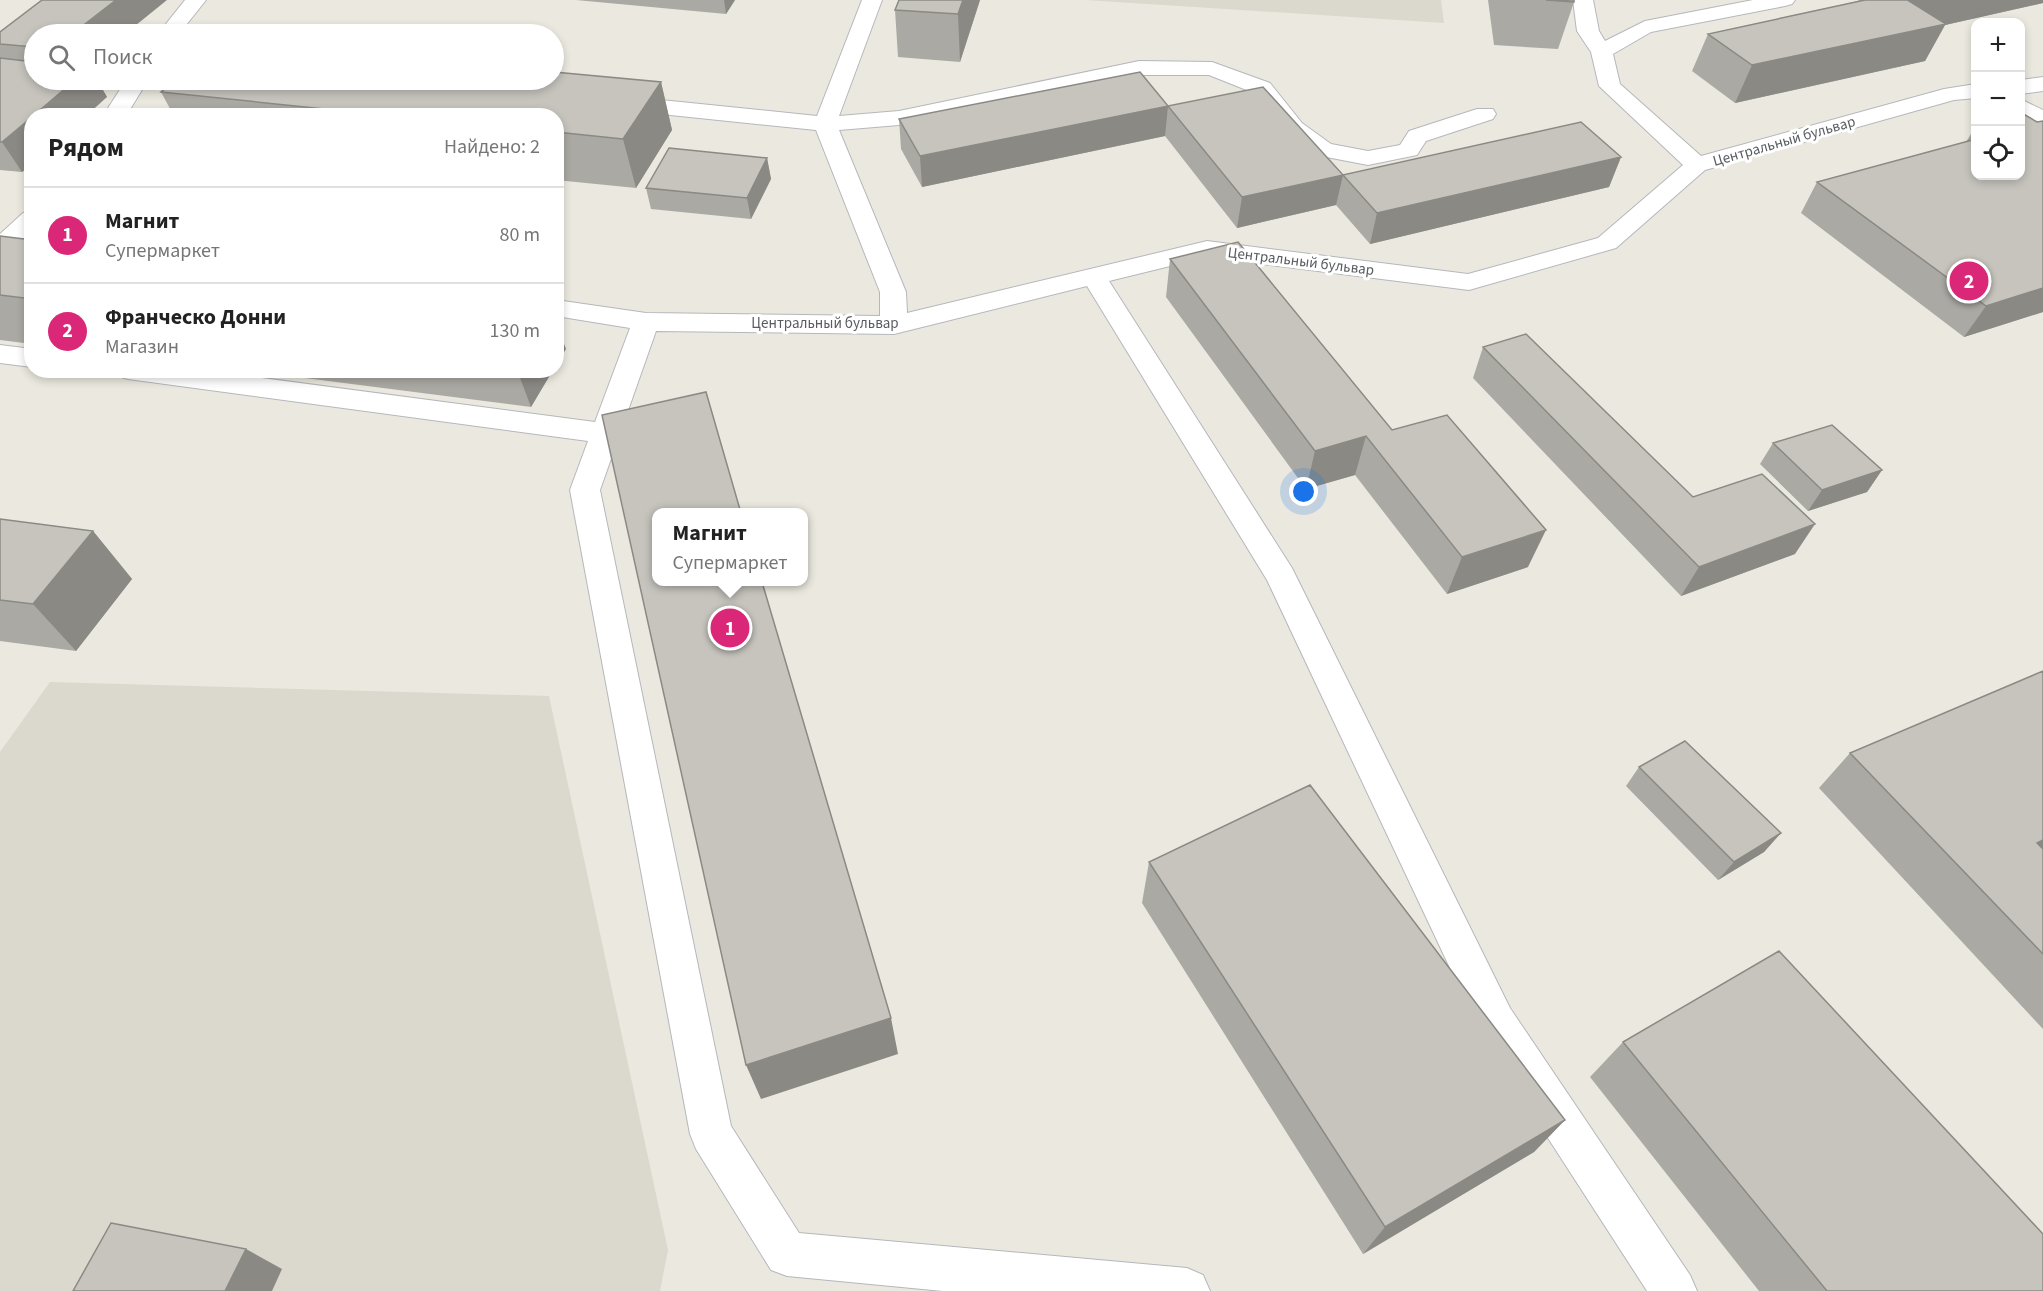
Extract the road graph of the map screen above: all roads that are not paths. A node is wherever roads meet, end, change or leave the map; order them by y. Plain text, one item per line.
1 (196, 0) edge
2 (872, 0) edge
3 (1583, 0) edge
4 (1785, 0) edge
5 (176, 24) edge
6 (1602, 52) junction
7 (2043, 84) edge
8 (2025, 86) edge
9 (131, 90) edge
10 (1971, 92) edge
11 (597, 100) edge
12 (119, 108) edge
13 (2025, 109) edge
14 (1485, 114) dead end
15 (2043, 119) edge
16 (825, 124) junction
17 (1697, 165) junction
18 (0, 219) edge
19 (24, 221) edge
20 (24, 227) edge
21 (0, 247) edge
22 (1094, 277) junction
23 (564, 309) edge
24 (646, 322) junction
25 (894, 325) junction
26 (0, 354) edge
27 (24, 357) edge
28 (189, 378) edge
29 (606, 433) junction
30 (1187, 1291) edge
31 (1674, 1291) edge

1 - 5 lane
2 - 16 lane
3 - 6 lane
4 - 6 lane
6 - 17 lane
7 - 8 lane
9 - 12 lane
10 - 17 lane, Центральный бульвар
11 - 16 lane
13 - 15 lane
14 - 16 lane
16 - 25 lane
17 - 22 lane, Центральный бульвар
18 - 19 lane
20 - 21 lane
22 - 25 lane, Центральный бульвар
22 - 31 lane
23 - 24 lane, Центральный бульвар
24 - 25 lane, Центральный бульвар
24 - 29 lane
26 - 27 lane
28 - 29 lane
29 - 30 lane

